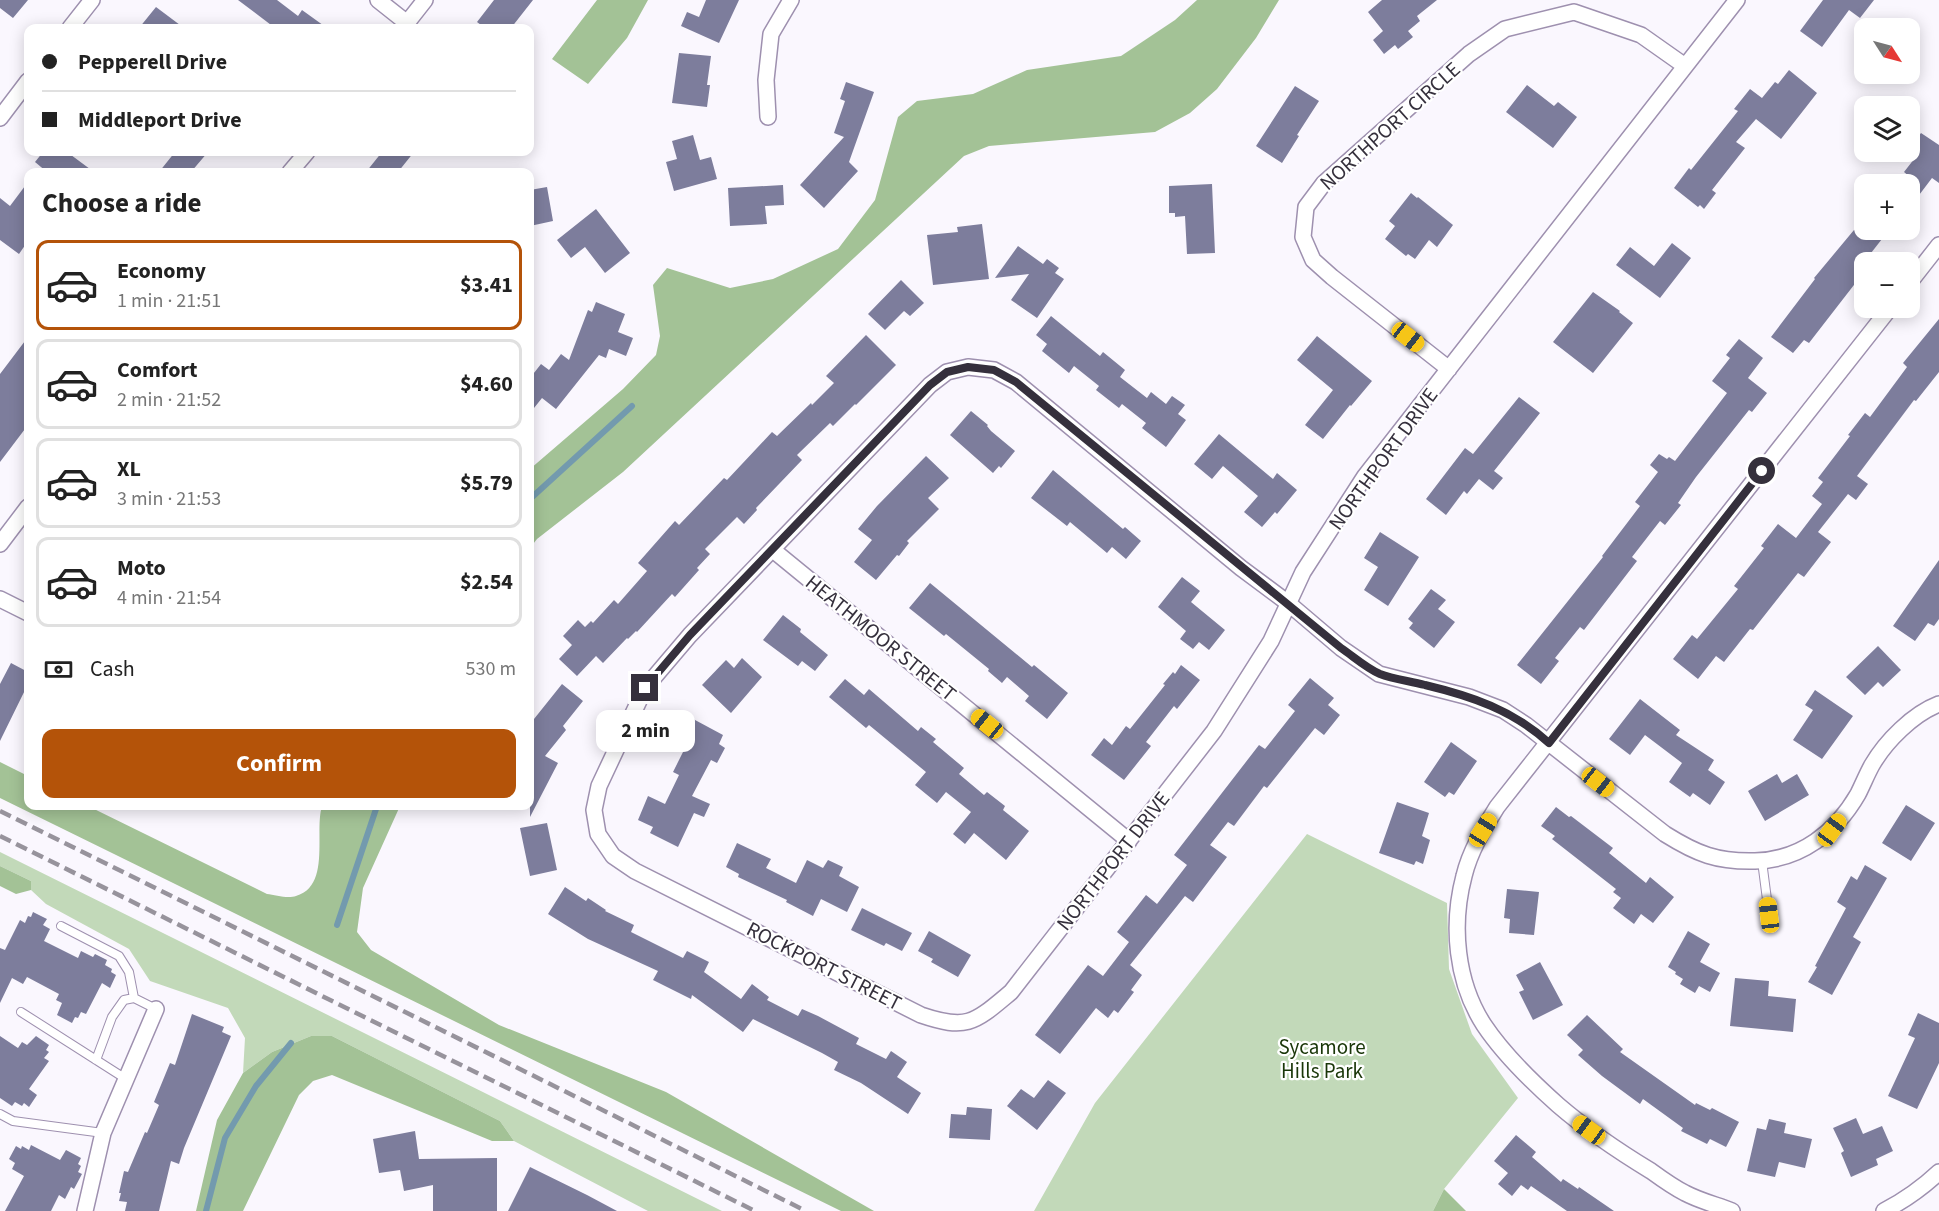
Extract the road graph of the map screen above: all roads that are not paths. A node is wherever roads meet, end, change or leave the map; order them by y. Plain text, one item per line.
1 (92, 0) edge
2 (378, 0) edge
3 (425, 0) edge
4 (791, 0) edge
5 (1737, 0) edge
6 (73, 24) edge
7 (403, 24) edge
8 (407, 24) edge
9 (1685, 66) junction
10 (24, 86) edge
11 (768, 117) dead end
12 (0, 118) edge
13 (304, 156) edge
14 (294, 168) edge
15 (1939, 244) edge
16 (1920, 269) edge
17 (1882, 318) edge
18 (1449, 369) junction
19 (24, 512) edge
20 (0, 544) edge
21 (773, 550) junction
22 (0, 599) edge
23 (1288, 603) junction
24 (24, 612) edge
25 (1939, 704) edge
26 (1549, 743) junction
27 (1129, 841) junction
28 (1762, 861) junction
29 (1769, 915) dead end
30 (61, 927) dead end
31 (1011, 992) joint
32 (134, 998) junction
33 (156, 1009) joint
34 (21, 1012) dead end
35 (96, 1060) junction
36 (126, 1079) junction
37 (0, 1114) edge
38 (103, 1133) junction
39 (1939, 1172) edge
40 (86, 1211) edge
41 (1732, 1211) edge
42 (1884, 1211) edge

1 - 6 street
2 - 7 street
3 - 8 street
4 - 11 street
5 - 9 street, NORTHPORT DRIVE
9 - 18 street, NORTHPORT DRIVE
9 - 18 street, NORTHPORT CIRCLE
10 - 12 street
13 - 14 street
15 - 16 street
17 - 26 street
18 - 23 street, NORTHPORT DRIVE
19 - 20 street
21 - 23 street, ROCKPORT STREET
21 - 27 street, HEATHMOOR STREET
21 - 31 street, ROCKPORT STREET
22 - 24 street
23 - 26 street
23 - 27 street, NORTHPORT DRIVE
25 - 28 street
26 - 28 street
26 - 41 street
27 - 31 street, NORTHPORT DRIVE
28 - 29 lane
30 - 32 lane
32 - 33 lane
32 - 35 lane
33 - 36 street
34 - 35 lane
35 - 36 lane
36 - 38 street
37 - 38 lane
38 - 40 street
39 - 42 street

